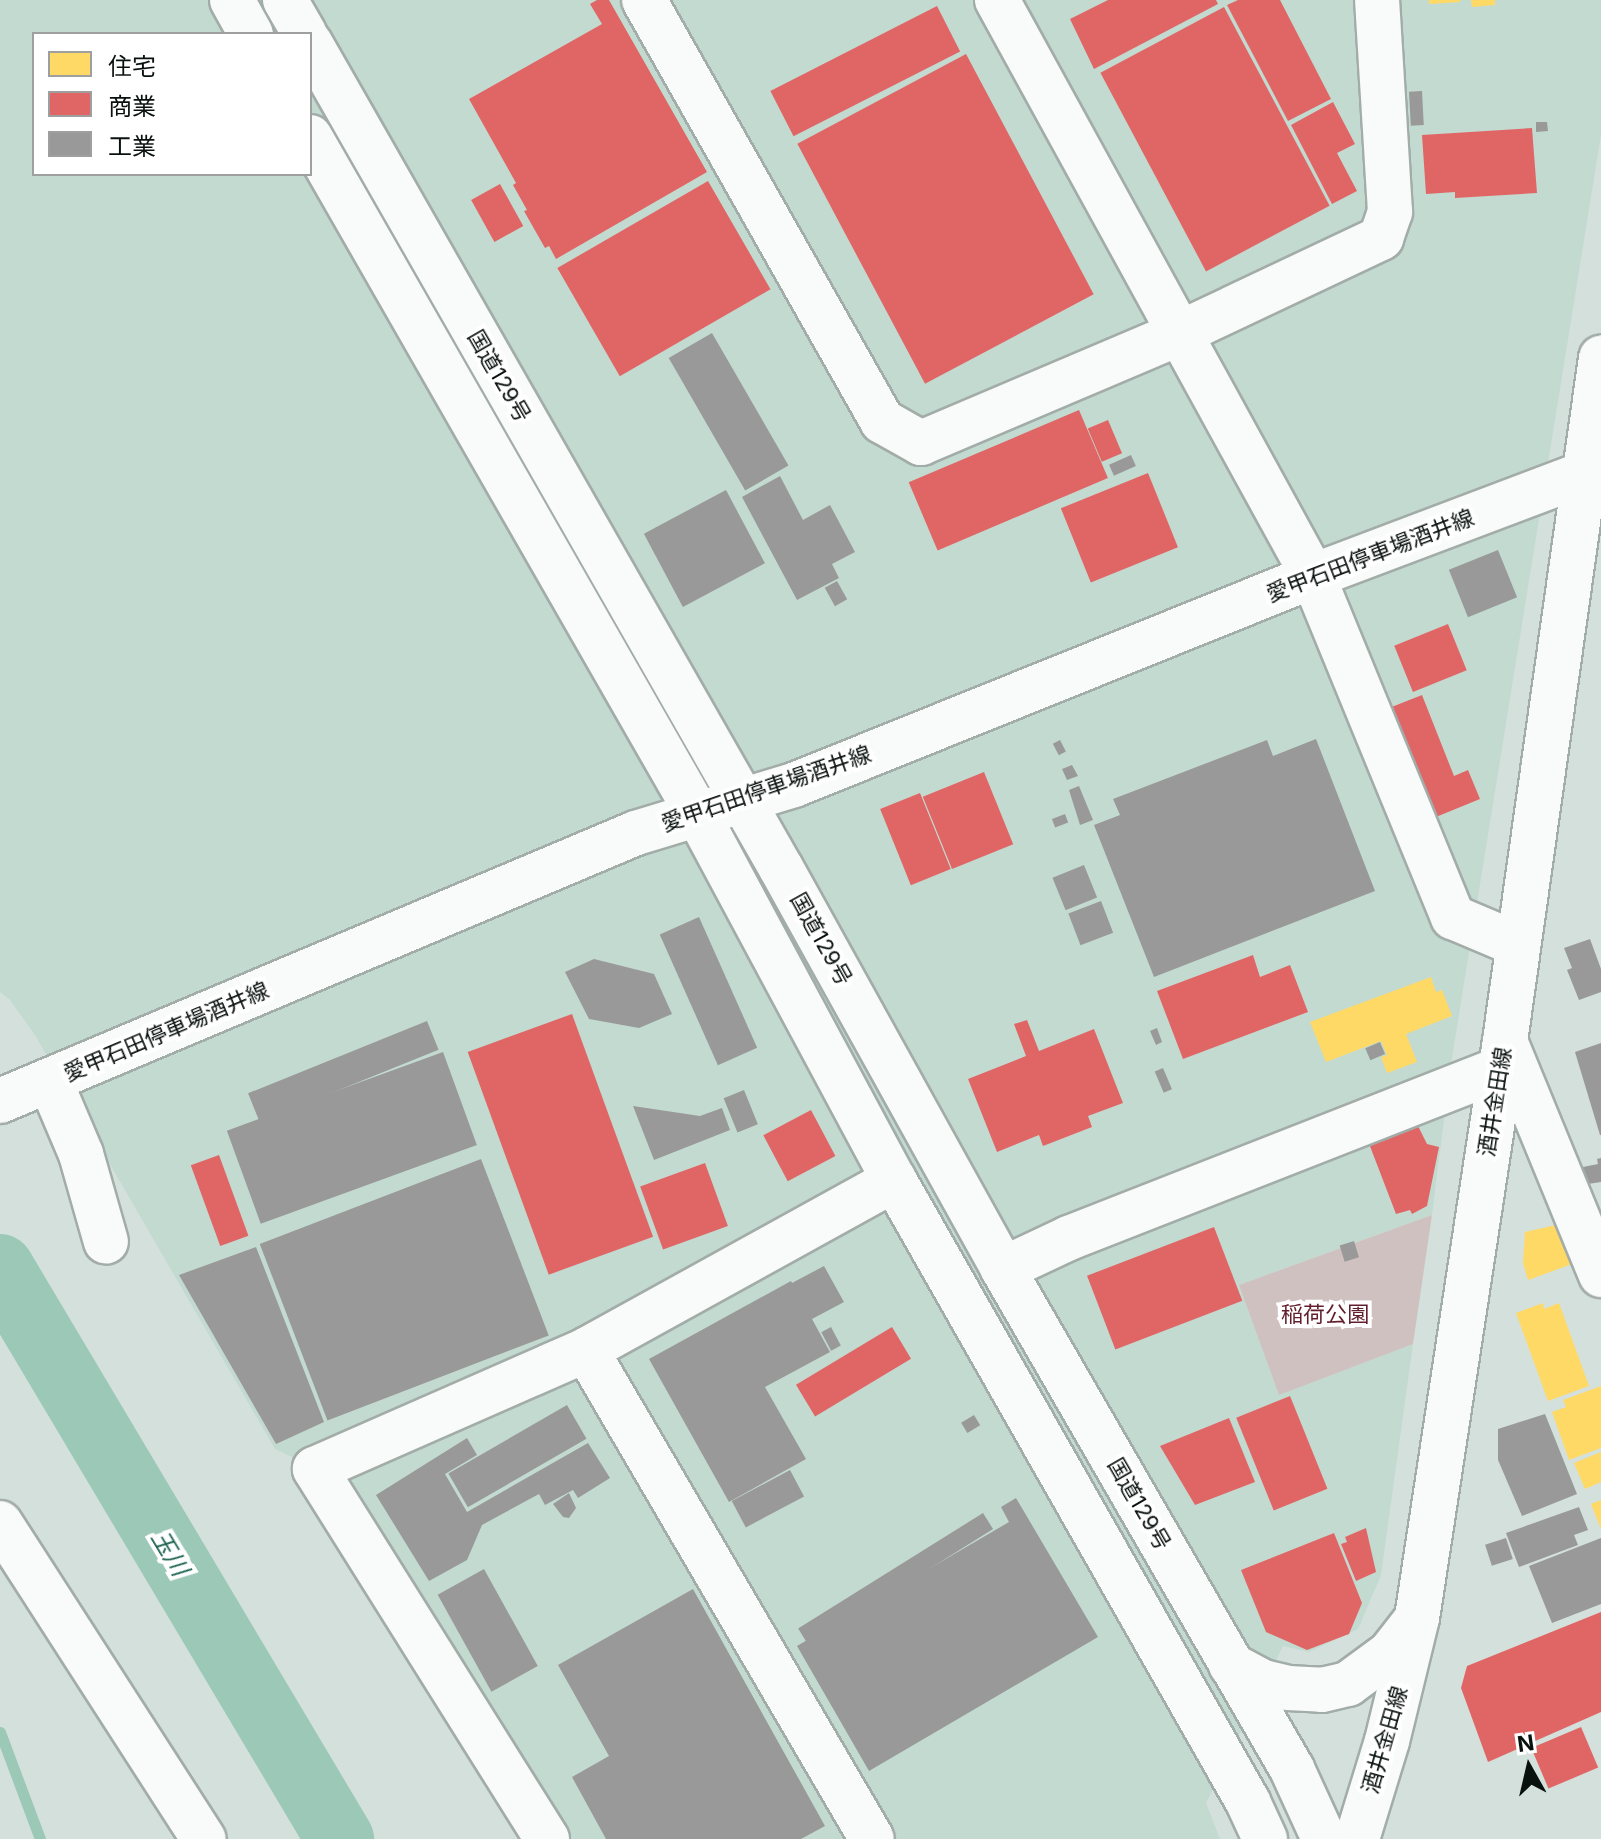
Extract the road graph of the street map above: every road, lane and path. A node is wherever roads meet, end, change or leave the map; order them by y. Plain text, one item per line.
1 (232, 0) edge
2 (285, 0) edge
3 (644, 0) edge
4 (997, 0) edge
5 (1377, 0) edge
6 (250, 32) edge
7 (304, 32) edge
8 (312, 47) edge
9 (312, 140) edge
10 (1178, 334) junction
11 (1601, 358) edge
12 (1592, 471) edge
13 (1313, 576) junction
14 (740, 800) junction
15 (697, 813) junction
16 (1517, 944) junction
17 (1503, 1055) junction
18 (28, 1090) edge
19 (894, 1180) junction
20 (1589, 1211) edge
21 (106, 1242) dead end
22 (1003, 1269) junction
23 (1601, 1275) edge
24 (586, 1350) junction
25 (0, 1523) edge
26 (1417, 1618) junction
27 (1231, 1665) junction
28 (204, 1839) edge
29 (547, 1839) edge
30 (872, 1839) edge
31 (1265, 1839) edge
32 (1324, 1839) edge
33 (1357, 1839) edge

1 - 6 main road
2 - 7 main road
3 - 10 main road
4 - 10 main road
5 - 10 main road
8 - 14 main road, 国道129号
9 - 15 main road, 国道129号
10 - 13 main road
11 - 12 main road, 酒井金田線
12 - 13 main road, 愛甲石田停車場酒井線
12 - 16 main road, 酒井金田線
13 - 14 main road, 愛甲石田停車場酒井線
13 - 16 main road
14 - 15 main road, 愛甲石田停車場酒井線
14 - 22 main road, 国道129号
15 - 18 main road, 愛甲石田停車場酒井線
15 - 19 main road, 国道129号
16 - 17 main road, 酒井金田線
17 - 20 main road
17 - 22 main road
17 - 26 main road, 酒井金田線
18 - 21 main road
19 - 24 main road
19 - 31 main road, 国道129号
20 - 23 main road
22 - 27 main road, 国道129号
24 - 29 main road
24 - 30 main road
25 - 28 main road
26 - 27 main road
26 - 33 main road, 酒井金田線
27 - 32 main road, 国道129号

